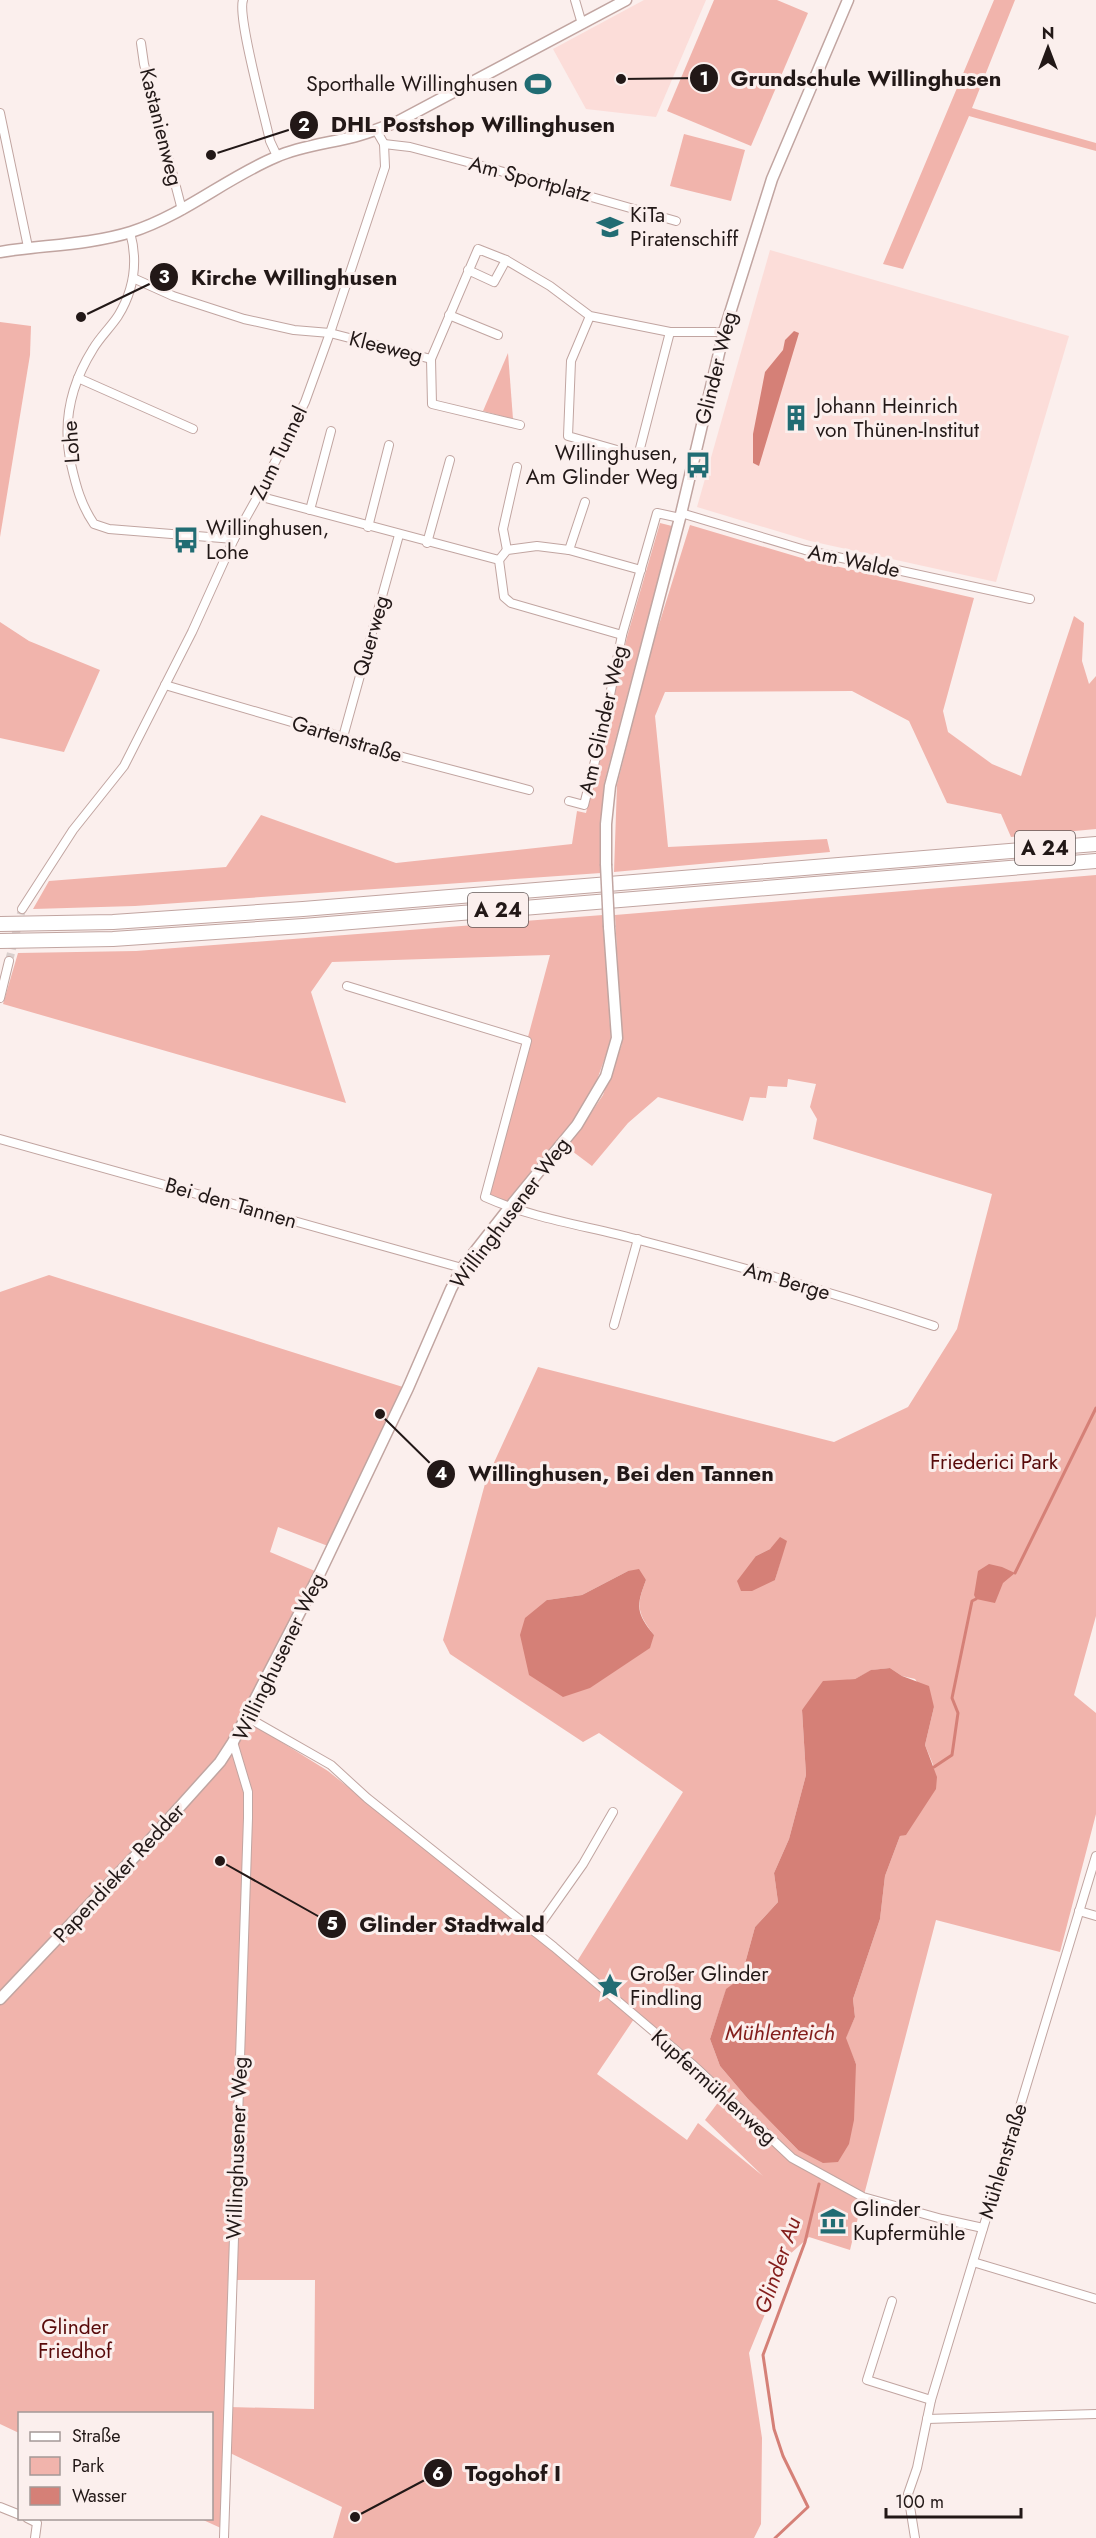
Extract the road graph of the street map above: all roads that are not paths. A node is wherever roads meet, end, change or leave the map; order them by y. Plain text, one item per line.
1 (243, 0) edge
2 (575, 0) edge
3 (626, 0) edge
4 (848, 0) edge
5 (582, 24) junction
6 (141, 43) dead end
7 (0, 113) edge
8 (376, 130) junction
9 (384, 144) junction
10 (277, 156) junction
11 (182, 210) junction
12 (676, 221) dead end
13 (130, 232) junction
14 (28, 247) junction
15 (0, 252) edge
16 (506, 260) junction
17 (468, 270) junction
18 (133, 278) junction
19 (449, 315) junction
20 (590, 316) junction
21 (670, 332) junction
22 (723, 332) junction
23 (330, 333) junction
24 (498, 335) dead end
25 (431, 359) junction
26 (78, 378) junction
27 (520, 425) dead end
28 (194, 429) dead end
29 (331, 431) dead end
30 (390, 445) dead end
31 (450, 460) dead end
32 (517, 467) dead end
33 (258, 496) junction
34 (585, 502) dead end
35 (309, 510) junction
36 (680, 515) junction
37 (368, 527) junction
38 (399, 536) junction
39 (234, 539) junction
40 (427, 543) junction
41 (507, 550) junction
42 (569, 550) junction
43 (499, 560) junction
44 (641, 570) junction
45 (1030, 598) dead end
46 (622, 635) junction
47 (165, 684) junction
48 (343, 737) junction
49 (529, 790) dead end
50 (569, 801) dead end
51 (1096, 844) edge
52 (1096, 861) edge
53 (21, 909) tunnel mouth
54 (0, 924) edge
55 (609, 927) joint
56 (0, 941) edge
57 (9, 961) tunnel mouth
58 (347, 986) dead end
59 (0, 998) edge
60 (0, 1139) edge
61 (509, 1208) junction
62 (638, 1239) junction
63 (462, 1268) junction
64 (614, 1325) dead end
65 (934, 1326) dead end
66 (245, 1716) junction
67 (233, 1742) junction
68 (613, 1812) dead end
69 (1096, 1856) edge
70 (1079, 1911) junction
71 (1096, 1916) edge
72 (535, 1932) junction
73 (0, 1999) edge
74 (983, 2228) junction
75 (973, 2262) junction
76 (1096, 2300) edge
77 (892, 2301) dead end
78 (931, 2400) junction
79 (1096, 2414) edge
80 (927, 2419) junction
81 (0, 2507) edge
82 (18, 2515) edge
83 (31, 2520) edge
84 (35, 2538) edge
85 (224, 2538) edge
86 (915, 2538) edge

1 - 10 street
2 - 5 street
3 - 5 street
4 - 22 street, Glinder Weg
5 - 8 street
6 - 11 street, Kastanienweg
7 - 14 street
8 - 9 street
8 - 10 street
9 - 12 street, Am Sportplatz
9 - 23 street, Zum Tunnel
10 - 11 street
11 - 13 street
13 - 14 street
13 - 18 street, Lohe
14 - 15 street
16 - 17 street, Kleeweg
16 - 17 street
16 - 20 street, Kleeweg
17 - 19 street, Kleeweg
18 - 23 street, Kleeweg
18 - 26 street, Lohe
19 - 24 street
19 - 25 street, Kleeweg
20 - 21 street
20 - 21 street
21 - 22 street
22 - 36 street, Glinder Weg
23 - 25 street, Kleeweg
23 - 33 street, Zum Tunnel
25 - 27 street
26 - 28 street
26 - 39 street, Lohe
29 - 35 street
30 - 37 street
31 - 40 street
32 - 41 street
33 - 35 street
33 - 39 street, Zum Tunnel
34 - 42 street
35 - 37 street
36 - 44 street, Am Glinder Weg
36 - 45 street, Am Walde
36 - 55 street, Glinder Weg, bridge
37 - 38 street
38 - 40 street
38 - 48 street, Querweg
39 - 47 street, Zum Tunnel
40 - 43 street
41 - 42 street
41 - 43 street
42 - 44 street
43 - 46 street, Am Glinder Weg
44 - 46 street, Am Glinder Weg
46 - 50 street, Am Glinder Weg
47 - 48 street, Gartenstraße
47 - 53 street, Zum Tunnel
48 - 49 street, Gartenstraße
51 - 54 highway, A 24
52 - 56 highway, A 24
55 - 61 street, Willinghusener Weg
57 - 59 street
58 - 61 street, Am Berge
60 - 63 street, Bei den Tannen
61 - 62 street, Am Berge
61 - 63 street, Willinghusener Weg
62 - 64 street
62 - 65 street, Am Berge
63 - 66 street, Willinghusener Weg
66 - 67 street, Willinghusener Weg
66 - 72 street, Kupfermühlenweg
67 - 73 street, Papendieker Redder
67 - 85 street, Willinghusener Weg
68 - 72 street
69 - 70 street, Mühlenstraße
70 - 71 street
70 - 74 street, Mühlenstraße
72 - 74 street, Kupfermühlenweg
74 - 75 street, Mühlenstraße
75 - 76 street
75 - 78 street, Mühlenstraße
77 - 78 street
78 - 80 street, Mühlenstraße
79 - 80 street
80 - 86 street, Mühlenstraße
81 - 82 street
83 - 84 street

